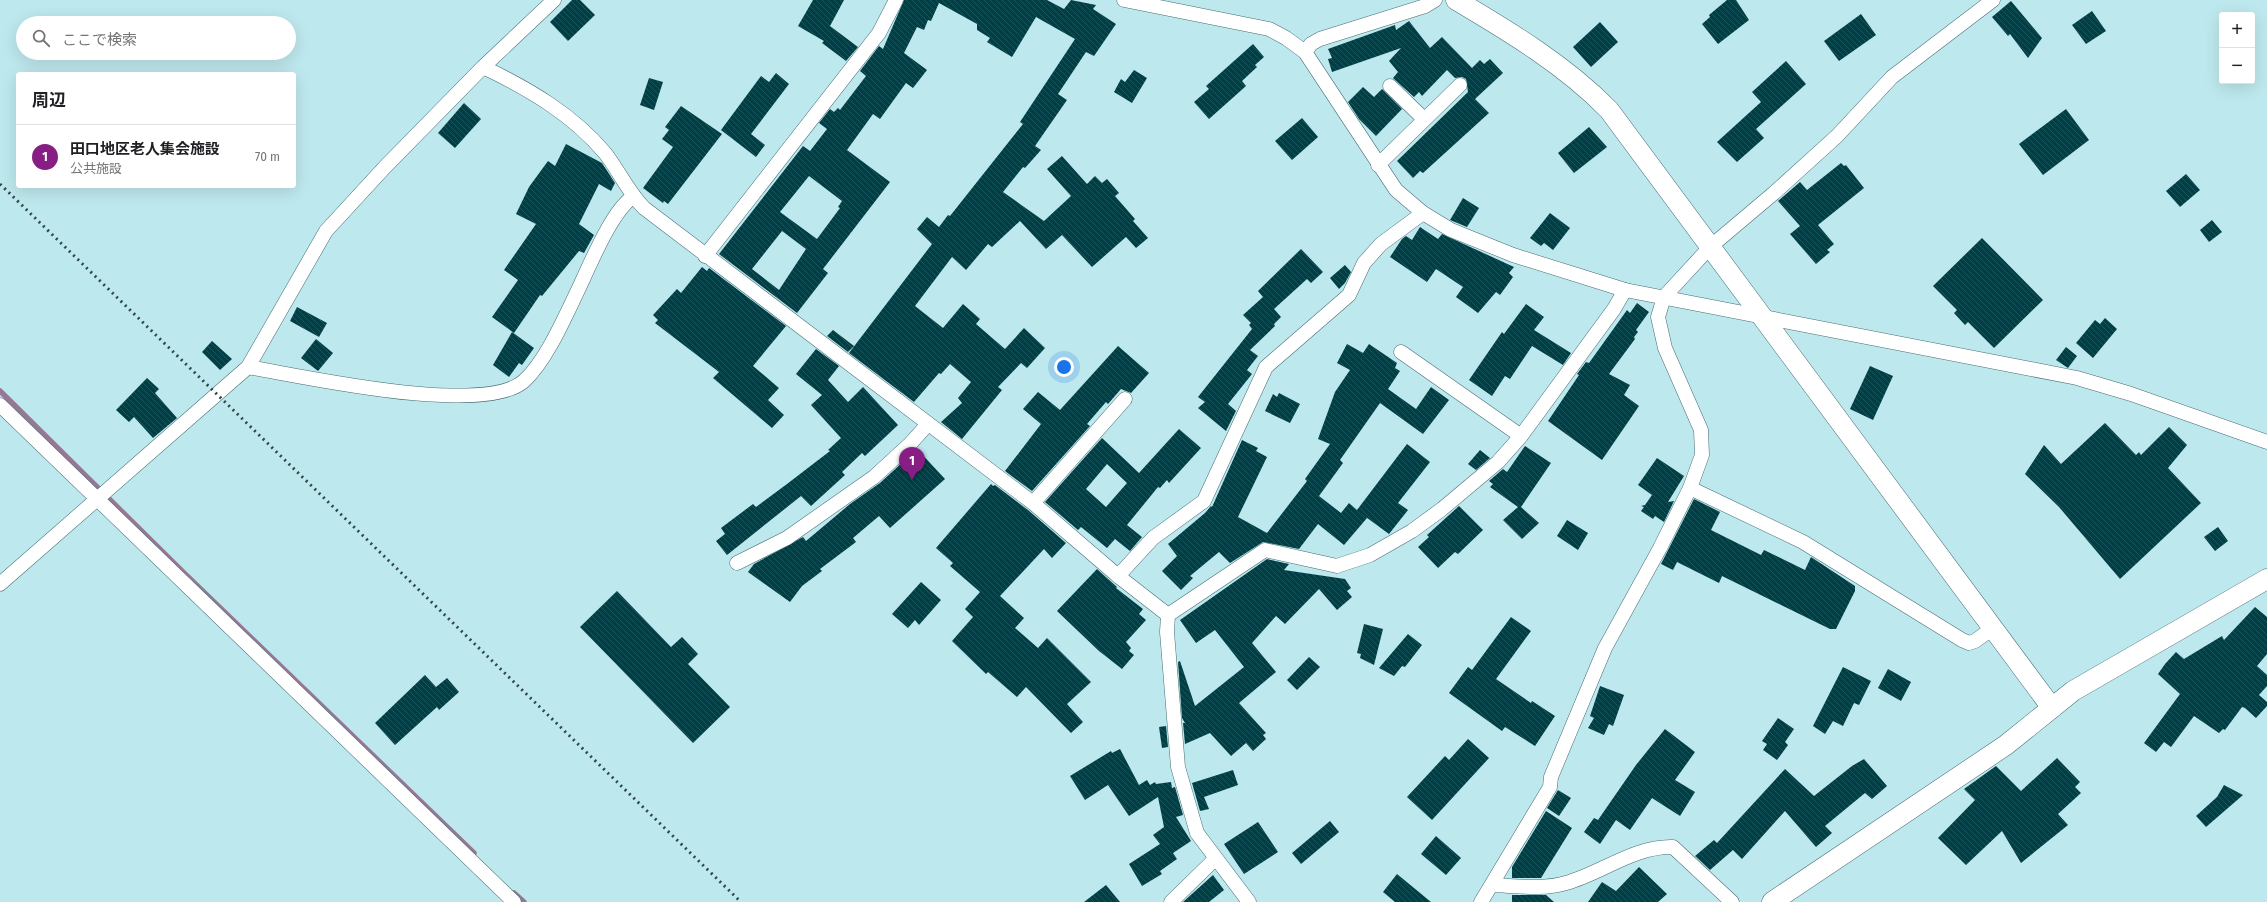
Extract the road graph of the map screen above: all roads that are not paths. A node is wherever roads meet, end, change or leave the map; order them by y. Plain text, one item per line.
1 (554, 0) edge
2 (896, 0) edge
3 (1124, 0) edge
4 (1436, 0) edge
5 (1456, 0) edge
6 (1993, 0) edge
7 (1305, 52) junction
8 (483, 67) junction
9 (1460, 85) dead end
10 (1390, 86) dead end
11 (1424, 119) junction
12 (1378, 164) junction
13 (633, 197) junction
14 (1423, 213) junction
15 (1710, 247) junction
16 (705, 256) junction
17 (1625, 290) junction
18 (1664, 297) junction
19 (1763, 317) junction
20 (1401, 352) dead end
21 (248, 367) junction
22 (1125, 398) dead end
23 (0, 405) edge
24 (928, 424) junction
25 (1522, 436) junction
26 (2267, 442) edge
27 (1690, 488) junction
28 (96, 499) junction
29 (1033, 503) junction
30 (737, 563) dead end
31 (1118, 576) junction
32 (2267, 578) edge
33 (0, 584) edge
34 (1168, 615) junction
35 (1993, 628) junction
36 (2052, 708) junction
37 (1215, 859) junction
38 (1493, 885) junction
39 (514, 902) edge
40 (1171, 902) edge
41 (1249, 902) edge
42 (1481, 902) edge
43 (1732, 902) edge
44 (1772, 902) edge

1 - 8 street
2 - 16 street
3 - 7 street
4 - 7 street
5 - 15 street
6 - 15 street
7 - 12 street
8 - 13 street
8 - 21 street
9 - 11 street
10 - 11 street
11 - 12 street
12 - 14 street
13 - 16 street
13 - 21 street
14 - 17 street
14 - 31 street
15 - 18 street
15 - 19 street
16 - 24 street
17 - 18 street
17 - 25 street
18 - 19 street
18 - 27 street
19 - 26 street
19 - 35 street
20 - 25 street
21 - 28 street
22 - 29 street
23 - 28 street
24 - 29 street
24 - 30 street
25 - 34 street
27 - 35 street
27 - 38 street
28 - 33 street
28 - 39 street
29 - 31 street
31 - 34 street
32 - 36 street
34 - 37 street
35 - 36 street
36 - 44 street
37 - 40 street
37 - 41 street
38 - 42 street
38 - 43 street

